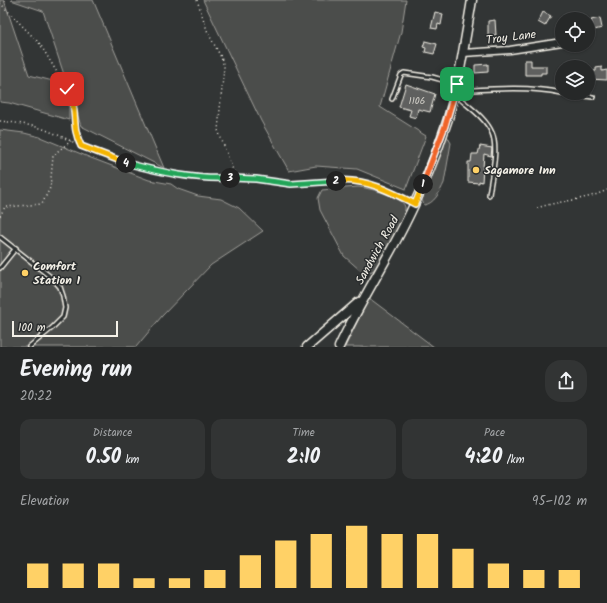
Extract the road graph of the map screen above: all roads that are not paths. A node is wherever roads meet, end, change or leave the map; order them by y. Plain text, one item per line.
1 (472, 0) edge
2 (555, 43) edge
3 (463, 53) junction
4 (457, 91) junction
5 (555, 92) edge
6 (392, 99) dead end
7 (489, 195) dead end
8 (0, 236) edge
9 (16, 248) junction
10 (0, 268) edge
11 (364, 297) junction
12 (29, 347) edge
13 (307, 347) edge
14 (339, 347) edge

1 - 3 main road, Sandwich Road
2 - 3 street, Troy Lane
3 - 4 main road, Sandwich Road
4 - 5 lane
4 - 6 lane
4 - 7 lane
4 - 11 main road, Sandwich Road
8 - 9 lane
9 - 10 lane
9 - 12 lane
11 - 13 main road
11 - 14 main road, Sandwich Road

